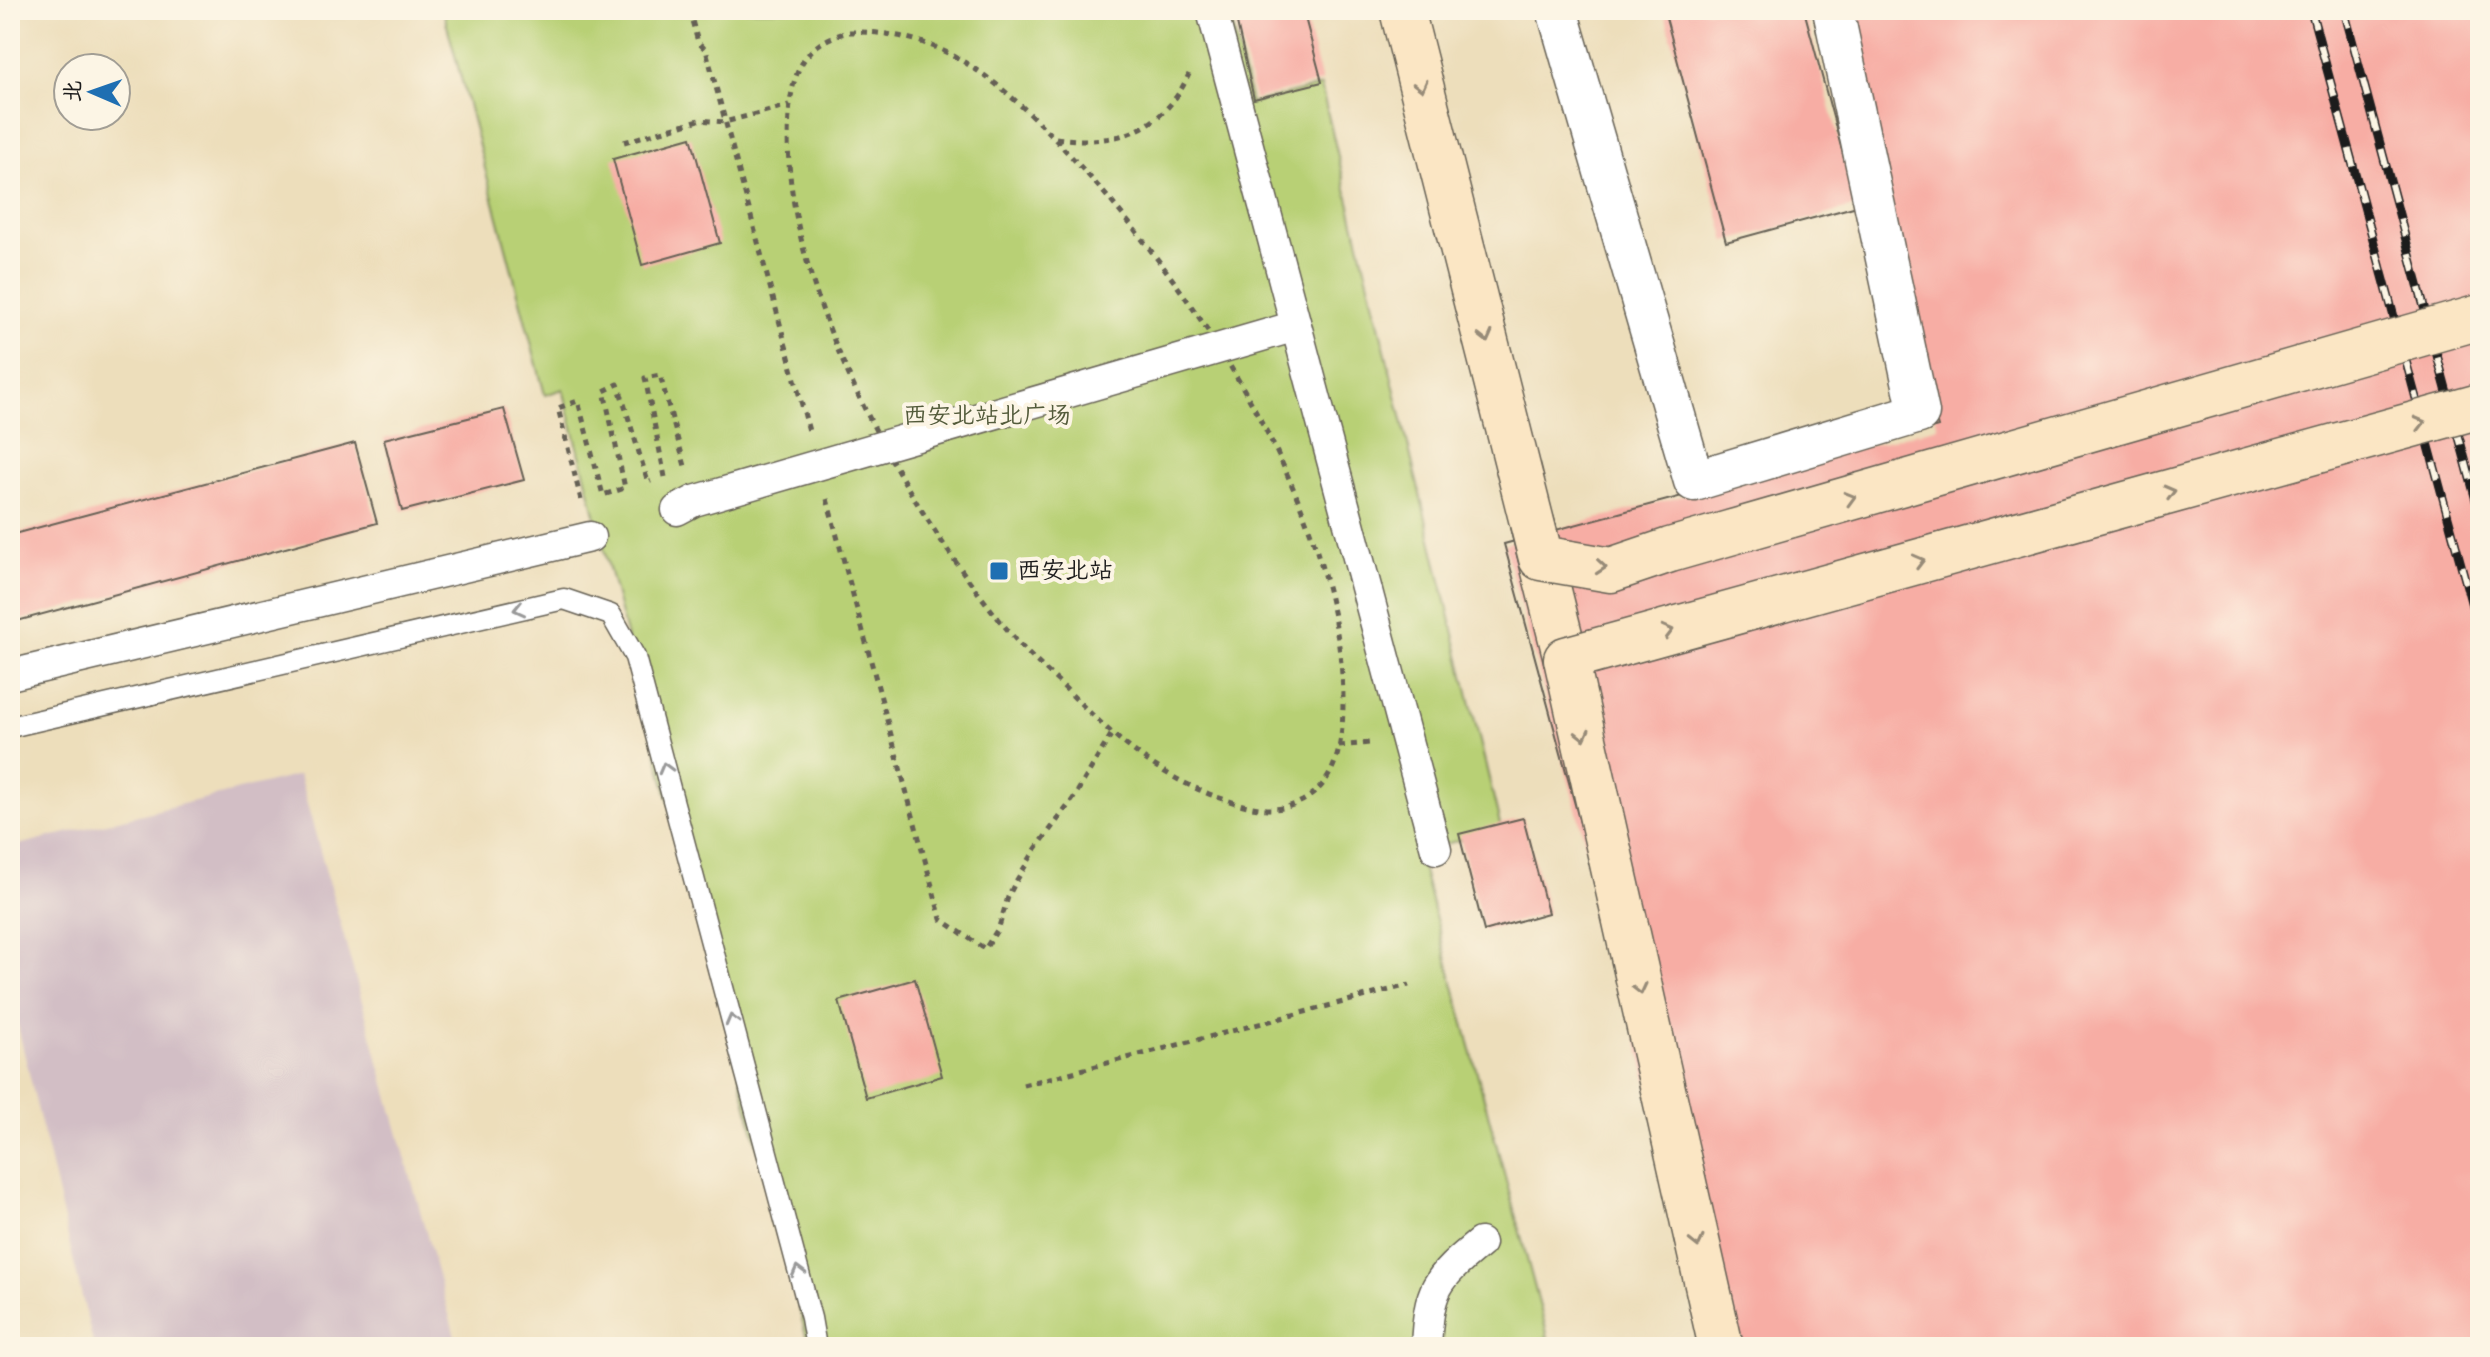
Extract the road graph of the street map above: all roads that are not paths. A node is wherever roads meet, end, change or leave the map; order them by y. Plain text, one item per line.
1 (1402, 10) edge
2 (1557, 10) edge
3 (1833, 10) edge
4 (1212, 11) edge
5 (2480, 317) edge
6 (1296, 326) junction
7 (2480, 406) edge
8 (1510, 432) junction
9 (686, 505) road end
10 (590, 537) road end
11 (1566, 659) junction
12 (10, 675) edge
13 (10, 727) edge
14 (1436, 849) dead end
15 (1480, 1243) dead end
16 (816, 1347) edge
17 (1426, 1347) edge
18 (1721, 1347) edge

1 -> 8 main road, bridge
2 - 3 street
4 - 6 street
8 -> 5 main road, bridge
6 - 9 street
6 - 14 street
11 -> 7 main road, bridge
8 - 11 main road
10 - 12 street
11 -> 18 main road, bridge
16 -> 13 lane
15 - 17 street

